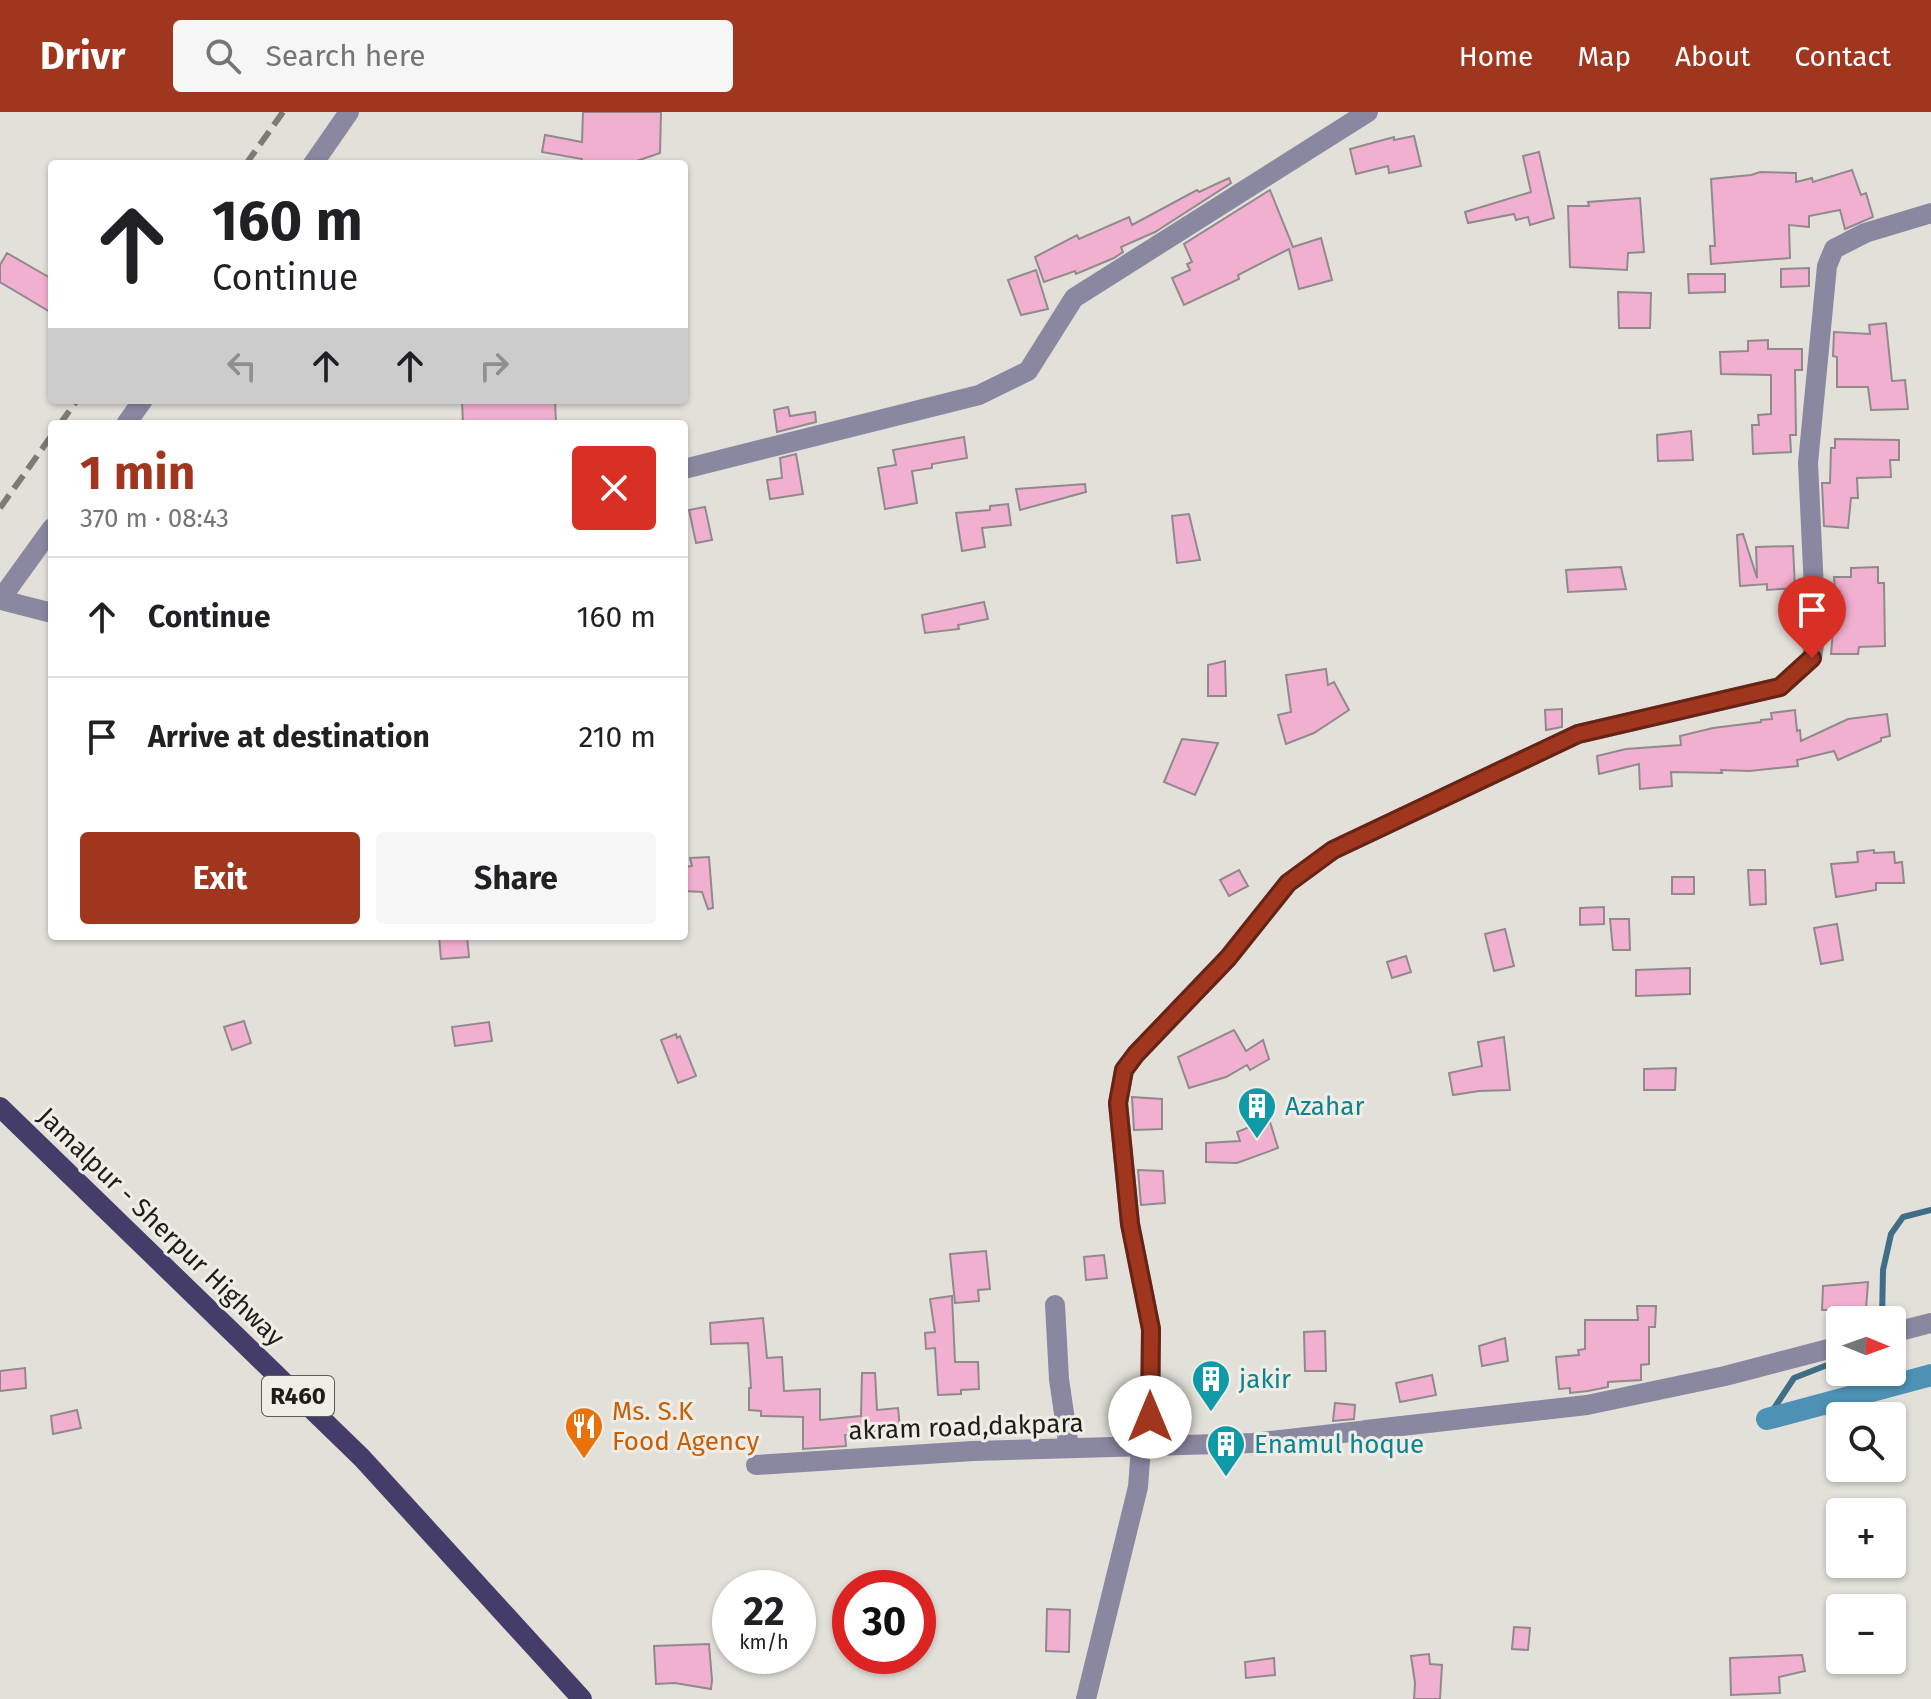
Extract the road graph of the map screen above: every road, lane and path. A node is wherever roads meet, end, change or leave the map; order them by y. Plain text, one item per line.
1 (349, 112) edge
2 (1368, 112) edge
3 (316, 160) edge
4 (1931, 213) edge
5 (688, 468) edge
6 (48, 534) edge
7 (0, 600) edge
8 (48, 612) edge
9 (0, 1107) edge
10 (1055, 1305) dead end
11 (1931, 1323) edge
12 (1906, 1329) edge
13 (1826, 1350) edge
14 (1145, 1447) junction
15 (1069, 1448) junction
16 (756, 1465) dead end
17 (582, 1699) edge
18 (1086, 1699) edge

1 - 3 street
2 - 5 street
4 - 14 street
6 - 7 street
7 - 8 street
9 - 17 main road, Jamalpur - Sherpur Highway / R460
10 - 15 street
11 - 12 street
13 - 14 street, akram road,dakpara
14 - 15 street, akram road,dakpara
14 - 18 street
15 - 16 street, akram road,dakpara

